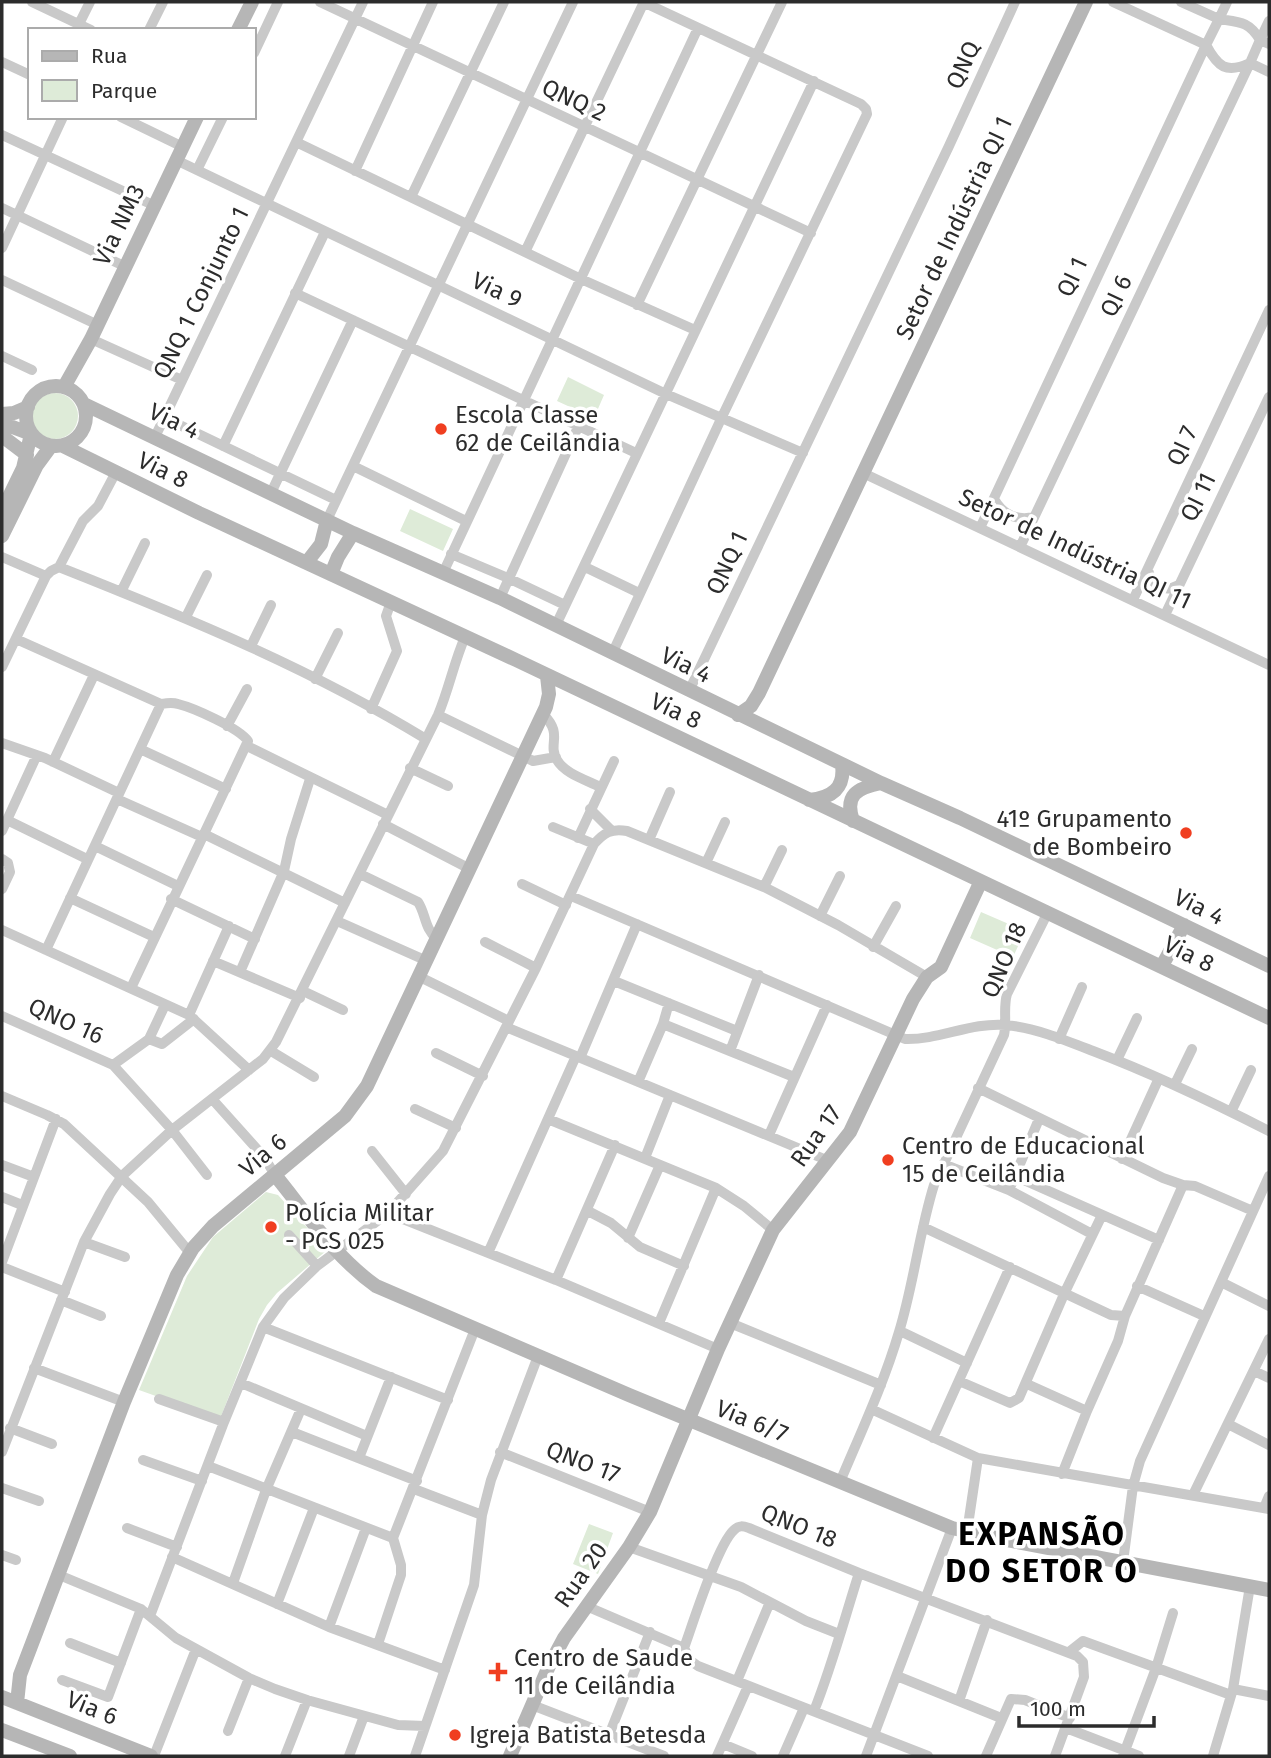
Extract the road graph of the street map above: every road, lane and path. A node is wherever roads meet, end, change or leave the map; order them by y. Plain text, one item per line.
1 (32, 2) edge
2 (90, 2) edge
3 (163, 2) edge
4 (252, 2) edge
5 (278, 2) edge
6 (320, 2) edge
7 (363, 2) edge
8 (433, 2) edge
9 (504, 2) edge
10 (573, 2) edge
11 (643, 2) edge
12 (782, 2) edge
13 (1015, 2) edge
14 (1086, 2) edge
15 (1113, 2) edge
16 (1181, 2) edge
17 (1227, 2) edge
18 (356, 18) junction
19 (1219, 19) junction
20 (1269, 21) edge
21 (79, 24) junction
22 (698, 27) junction
23 (86, 28) edge
24 (150, 28) edge
25 (239, 28) edge
26 (1265, 42) edge
27 (413, 45) junction
28 (1206, 45) junction
29 (256, 49) edge
30 (756, 54) junction
31 (2, 62) edge
32 (1250, 63) junction
33 (1269, 72) edge
34 (471, 73) junction
35 (28, 74) edge
36 (814, 81) junction
37 (526, 100) junction
38 (62, 119) edge
39 (124, 119) edge
40 (196, 119) edge
41 (222, 119) edge
42 (584, 128) junction
43 (2, 135) edge
44 (296, 142) junction
45 (179, 153) junction
46 (638, 153) junction
47 (45, 156) junction
48 (197, 170) junction
49 (355, 171) junction
50 (697, 180) junction
51 (411, 197) junction
52 (267, 204) junction
53 (153, 205) junction
54 (753, 207) junction
55 (2, 208) edge
56 (17, 216) junction
57 (467, 223) junction
58 (325, 232) junction
59 (811, 233) junction
60 (2, 248) edge
61 (525, 251) junction
62 (124, 266) junction
63 (581, 279) junction
64 (2, 280) edge
65 (438, 285) junction
66 (295, 293) junction
67 (637, 305) junction
68 (1269, 310) edge
69 (353, 320) junction
70 (695, 330) junction
71 (94, 332) junction
72 (552, 339) junction
73 (410, 347) junction
74 (2, 356) edge
75 (32, 370) dead end
76 (182, 380) junction
77 (74, 394) junction
78 (666, 394) junction
79 (1269, 397) edge
80 (523, 400) junction
81 (27, 407) junction
82 (2, 414) edge
83 (165, 418) junction
84 (720, 419) junction
85 (2, 424) edge
86 (579, 425) junction
87 (32, 435) junction
88 (2, 436) edge
89 (155, 437) junction
90 (57, 446) junction
91 (223, 446) junction
92 (636, 453) junction
93 (803, 453) junction
94 (27, 455) junction
95 (353, 466) junction
96 (116, 472) junction
97 (863, 473) junction
98 (280, 474) junction
99 (271, 493) junction
100 (994, 499) junction
101 (336, 500) junction
102 (2, 511) edge
103 (1034, 517) junction
104 (327, 520) junction
105 (466, 521) junction
106 (980, 528) junction
107 (353, 533) junction
108 (2, 536) edge
109 (145, 543) dead end
110 (1020, 547) junction
111 (451, 554) junction
112 (2, 557) edge
113 (307, 562) junction
114 (60, 567) junction
115 (585, 567) junction
116 (1148, 570) junction
117 (443, 573) junction
118 (331, 574) junction
119 (207, 575) dead end
120 (46, 576) junction
121 (508, 578) junction
122 (1179, 585) junction
123 (121, 592) junction
124 (639, 593) junction
125 (500, 598) junction
126 (1133, 600) junction
127 (391, 602) junction
128 (271, 605) dead end
129 (565, 605) junction
130 (1165, 615) junction
131 (186, 617) junction
132 (556, 625) junction
133 (338, 633) dead end
134 (465, 637) junction
135 (16, 639) junction
136 (251, 646) junction
137 (612, 654) junction
138 (1269, 665) edge
139 (2, 667) edge
140 (94, 675) junction
141 (547, 676) junction
142 (315, 679) junction
143 (570, 687) junction
144 (247, 689) dead end
145 (689, 691) junction
146 (760, 693) junction
147 (161, 704) junction
148 (371, 709) junction
149 (544, 711) junction
150 (438, 715) junction
151 (738, 715) junction
152 (758, 724) junction
153 (227, 726) junction
154 (426, 739) junction
155 (2, 743) edge
156 (247, 747) junction
157 (140, 749) junction
158 (36, 757) junction
159 (523, 757) junction
160 (556, 757) junction
161 (614, 761) dead end
162 (53, 762) junction
163 (842, 765) junction
164 (410, 768) junction
165 (310, 779) junction
166 (881, 783) junction
167 (448, 786) dead end
168 (600, 787) junction
169 (226, 789) junction
170 (670, 792) dead end
171 (118, 796) junction
172 (809, 800) junction
173 (590, 809) junction
174 (7, 820) junction
175 (385, 820) junction
176 (853, 821) junction
177 (725, 822) dead end
178 (553, 827) dead end
179 (611, 830) junction
180 (2, 831) edge
181 (203, 836) junction
182 (578, 838) junction
183 (649, 840) junction
184 (594, 844) junction
185 (94, 846) junction
186 (782, 850) dead end
187 (2, 859) edge
188 (87, 859) junction
189 (706, 863) junction
190 (470, 869) junction
191 (284, 871) junction
192 (360, 874) junction
193 (840, 876) dead end
194 (981, 881) junction
195 (522, 884) dead end
196 (178, 886) junction
197 (764, 887) junction
198 (2, 889) edge
199 (70, 898) junction
200 (172, 899) junction
201 (569, 900) junction
202 (345, 903) junction
203 (896, 906) dead end
204 (1048, 912) junction
205 (820, 916) junction
206 (337, 921) junction
207 (636, 924) junction
208 (1184, 925) junction
209 (229, 926) junction
210 (2, 930) edge
211 (154, 937) junction
212 (254, 939) junction
213 (437, 939) junction
214 (485, 942) dead end
215 (873, 947) junction
216 (46, 950) junction
217 (213, 961) junction
218 (427, 961) junction
219 (1162, 966) junction
220 (1269, 966) edge
221 (536, 968) junction
222 (240, 972) junction
223 (759, 975) junction
224 (419, 976) junction
225 (927, 977) junction
226 (614, 981) junction
227 (1082, 987) dead end
228 (131, 988) junction
229 (302, 995) junction
230 (669, 1003) junction
231 (165, 1004) junction
232 (827, 1005) junction
233 (343, 1010) dead end
234 (2, 1016) edge
235 (191, 1017) junction
236 (1138, 1018) dead end
237 (1269, 1018) edge
238 (508, 1024) junction
239 (663, 1024) junction
240 (1006, 1025) junction
241 (737, 1031) junction
242 (895, 1035) junction
243 (149, 1039) junction
244 (1059, 1039) junction
245 (1192, 1048) dead end
246 (271, 1051) junction
247 (730, 1051) junction
248 (436, 1053) dead end
249 (578, 1057) junction
250 (1117, 1060) junction
251 (113, 1065) junction
252 (248, 1070) junction
253 (1251, 1070) dead end
254 (483, 1076) junction
255 (314, 1077) dead end
256 (794, 1077) junction
257 (1159, 1078) junction
258 (638, 1082) junction
259 (1175, 1084) junction
260 (978, 1088) junction
261 (670, 1095) junction
262 (2, 1096) edge
263 (213, 1100) junction
264 (415, 1108) dead end
265 (1231, 1112) junction
266 (56, 1119) junction
267 (548, 1119) junction
268 (1039, 1119) junction
269 (456, 1128) junction
270 (172, 1130) junction
271 (1269, 1131) edge
272 (769, 1135) junction
273 (615, 1145) junction
274 (372, 1151) dead end
275 (645, 1158) junction
276 (1122, 1159) junction
277 (829, 1161) junction
278 (943, 1164) junction
279 (2, 1165) edge
280 (660, 1165) junction
281 (207, 1175) dead end
282 (275, 1175) junction
283 (122, 1176) junction
284 (1015, 1176) junction
285 (1269, 1176) edge
286 (34, 1177) junction
287 (1183, 1185) junction
288 (716, 1188) junction
289 (1009, 1190) junction
290 (406, 1194) junction
291 (2, 1197) edge
292 (22, 1205) junction
293 (588, 1211) junction
294 (1253, 1211) junction
295 (388, 1213) junction
296 (1102, 1214) junction
297 (923, 1227) junction
298 (773, 1230) junction
299 (1092, 1234) junction
300 (289, 1235) dead end
301 (628, 1238) junction
302 (1159, 1240) junction
303 (84, 1242) junction
304 (338, 1252) junction
305 (190, 1253) junction
306 (488, 1253) junction
307 (125, 1257) dead end
308 (2, 1262) edge
309 (317, 1266) junction
310 (684, 1266) junction
311 (1010, 1267) junction
312 (2, 1268) edge
313 (556, 1280) junction
314 (1221, 1282) junction
315 (1137, 1286) junction
316 (1065, 1292) junction
317 (63, 1296) junction
318 (1269, 1306) edge
319 (1125, 1315) junction
320 (101, 1316) dead end
321 (1205, 1316) junction
322 (659, 1323) junction
323 (730, 1323) junction
324 (263, 1327) junction
325 (475, 1329) junction
326 (900, 1331) junction
327 (1269, 1339) edge
328 (718, 1349) junction
329 (537, 1356) junction
330 (967, 1363) junction
331 (34, 1367) junction
332 (1254, 1371) junction
333 (391, 1377) junction
334 (1269, 1378) edge
335 (959, 1381) junction
336 (241, 1383) junction
337 (1027, 1384) junction
338 (881, 1385) junction
339 (159, 1399) dead end
340 (448, 1400) junction
341 (124, 1402) junction
342 (300, 1409) junction
343 (871, 1409) junction
344 (1087, 1411) junction
345 (690, 1420) junction
346 (224, 1422) junction
347 (1228, 1424) junction
348 (10, 1428) junction
349 (292, 1432) junction
350 (367, 1436) junction
351 (933, 1438) junction
352 (52, 1444) dead end
353 (1269, 1445) edge
354 (2, 1452) edge
355 (500, 1452) junction
356 (359, 1458) junction
357 (978, 1458) junction
358 (143, 1461) dead end
359 (208, 1466) junction
360 (1062, 1474) junction
361 (202, 1481) junction
362 (839, 1482) junction
363 (415, 1485) junction
364 (1133, 1486) junction
365 (2, 1488) edge
366 (266, 1490) junction
367 (1193, 1495) junction
368 (1269, 1496) edge
369 (38, 1501) dead end
370 (314, 1508) junction
371 (1266, 1508) edge
372 (650, 1512) junction
373 (482, 1515) junction
374 (127, 1528) dead end
375 (366, 1528) junction
376 (959, 1530) junction
377 (393, 1538) junction
378 (177, 1547) junction
379 (629, 1547) junction
380 (2, 1555) edge
381 (172, 1558) junction
382 (16, 1560) dead end
383 (1123, 1562) junction
384 (859, 1573) junction
385 (59, 1575) junction
386 (710, 1576) junction
387 (233, 1583) junction
388 (1250, 1586) junction
389 (1269, 1590) edge
390 (925, 1597) junction
391 (771, 1602) junction
392 (277, 1604) junction
393 (586, 1606) junction
394 (146, 1612) junction
395 (1173, 1613) dead end
396 (987, 1620) junction
397 (329, 1627) junction
398 (650, 1632) junction
399 (839, 1634) junction
400 (70, 1643) dead end
401 (378, 1644) junction
402 (684, 1648) junction
403 (196, 1649) junction
404 (1069, 1651) junction
405 (121, 1663) junction
406 (1156, 1668) junction
407 (445, 1670) junction
408 (20, 1675) junction
409 (897, 1676) junction
410 (249, 1678) junction
411 (62, 1680) dead end
412 (743, 1684) junction
413 (1232, 1692) junction
414 (1269, 1696) edge
415 (2, 1697) edge
416 (307, 1700) junction
417 (959, 1701) junction
418 (17, 1703) junction
419 (532, 1705) junction
420 (809, 1709) junction
421 (364, 1716) junction
422 (1001, 1718) junction
423 (1068, 1723) junction
424 (425, 1726) junction
425 (228, 1731) dead end
426 (2, 1732) edge
427 (609, 1735) junction
428 (874, 1735) junction
429 (723, 1744) junction
430 (1124, 1754) edge
431 (70, 1756) edge
432 (152, 1756) edge
433 (285, 1756) edge
434 (349, 1756) edge
435 (415, 1756) edge
436 (510, 1756) edge
437 (664, 1756) edge
438 (717, 1756) edge
439 (752, 1756) edge
440 (783, 1756) edge
441 (866, 1756) edge
442 (928, 1756) edge
443 (986, 1756) edge
444 (1055, 1756) edge
445 (1139, 1756) edge
446 (1213, 1756) edge

1 - 21 street
2 - 21 street
3 - 24 street
4 - 25 street
5 - 29 street
6 - 18 street, QNQ 2
7 - 18 street
8 - 27 street
9 - 34 street
10 - 37 street
11 - 22 street
11 - 42 street
12 - 30 street
13 - 93 street, QNQ
14 - 97 street, Setor de Indústria QI 1
15 - 28 street
16 - 19 street
17 - 19 street
18 - 27 street, QNQ 2
18 - 44 street
19 - 26 street
19 - 28 street
20 - 26 street
21 - 23 street
22 - 30 street
22 - 46 street
26 - 32 street
27 - 34 street, QNQ 2
27 - 49 street
28 - 32 street
28 - 100 street, QI 1
30 - 36 street
30 - 50 street
31 - 35 street
32 - 33 street
32 - 103 street, QI 6
34 - 37 street, QNQ 2
34 - 51 street
36 - 54 street
36 - 59 street
37 - 42 street, QNQ 2
37 - 57 street
38 - 47 street
39 - 45 street, Via 9
40 - 45 street, Via NM3
41 - 48 street
42 - 46 street, QNQ 2
42 - 61 street
43 - 47 street
44 - 49 street
44 - 52 street
45 - 48 street, Via 9
45 - 53 street, Via NM3
46 - 50 street, QNQ 2
46 - 63 street
47 - 53 street
47 - 56 street
48 - 52 street, Via 9
49 - 51 street
50 - 54 street, QNQ 2
50 - 67 street
51 - 57 street
52 - 58 street, Via 9
52 - 76 street, QNQ 1 Conjunto 1
53 - 62 street, Via NM3
54 - 59 street, QNQ 2
54 - 70 street
55 - 56 street
56 - 60 street
56 - 62 street
57 - 61 street
57 - 65 street
58 - 65 street, Via 9
58 - 66 street
59 - 84 street
61 - 63 street
62 - 71 street, Via NM3
63 - 67 street
63 - 72 street
64 - 71 street
65 - 72 street, Via 9
65 - 73 street
66 - 69 street
66 - 91 street
67 - 70 street
68 - 116 street, QI 7
69 - 73 street
69 - 98 street
70 - 78 street
71 - 76 street
71 - 77 street, Via NM3
72 - 78 street, Via 9
72 - 80 street
73 - 80 street
73 - 95 street
74 - 75 street
76 - 83 street, QNQ 1 Conjunto 1
77 - 81 street
77 - 89 street, Via 4
77 - 90 street
78 - 84 street, Via 9
78 - 92 street
79 - 122 street, QI 11
80 - 86 street
80 - 105 street
81 - 82 street
81 - 87 street
83 - 89 street, QNQ 1 Conjunto 1
83 - 91 street
84 - 93 street, Via 9
84 - 124 street
85 - 87 street
86 - 92 street
86 - 121 street
87 - 90 street
87 - 94 street
88 - 94 street
89 - 99 street, Via 4
90 - 96 street, Via 8
90 - 108 street
91 - 98 street
92 - 115 street
93 - 145 street, QNQ 1
94 - 102 street
95 - 101 street
95 - 105 street
96 - 113 street, Via 8
96 - 114 street
97 - 106 street, Setor de Indústria QI 11
97 - 146 street
98 - 99 street
98 - 101 street
99 - 104 street, Via 4
100 - 103 street
100 - 106 street, QI 1
101 - 104 street
103 - 110 street, QI 6
104 - 107 street, Via 4
104 - 113 street
105 - 111 street
106 - 110 street, Setor de Indústria QI 11
107 - 117 street, Via 4
107 - 118 street
109 - 123 street
110 - 126 street, Setor de Indústria QI 11
111 - 117 street
111 - 121 street
112 - 120 street
113 - 118 street, Via 8
114 - 120 street
114 - 123 street
115 - 124 street
115 - 129 street
116 - 122 street
116 - 126 street, QI 7
117 - 125 street, Via 4
118 - 127 street, Via 8
119 - 131 street
120 - 135 street
121 - 125 street
121 - 129 street
122 - 130 street, QI 11
123 - 131 street
124 - 137 street
125 - 132 street, Via 4
126 - 130 street, Setor de Indústria QI 11
127 - 134 street, Via 8
127 - 148 street
128 - 136 street
129 - 132 street
130 - 138 street, Setor de Indústria QI 11
131 - 136 street
132 - 137 street, Via 4
133 - 142 street
134 - 141 street, Via 8
134 - 150 street
135 - 139 street
135 - 140 street
136 - 142 street
137 - 145 street, Via 4
140 - 147 street
140 - 162 street
141 - 143 street, Via 8
141 - 149 street, Via 6
142 - 148 street
143 - 149 street
143 - 172 street, Via 8
144 - 153 street
145 - 151 street, Via 4
146 - 151 street
146 - 152 street
147 - 153 street
147 - 157 street
148 - 154 street
149 - 159 street, Via 6
149 - 160 street
150 - 154 street
150 - 159 street
151 - 152 street, Via 4
152 - 163 street, Via 4
153 - 156 street
154 - 164 street
155 - 158 street
156 - 165 street
156 - 169 street
157 - 169 street
157 - 171 street
158 - 162 street
158 - 174 street
159 - 160 street
159 - 190 street, Via 6
160 - 168 street
161 - 168 street
162 - 171 street
163 - 166 street, Via 4
163 - 172 street
164 - 167 street
164 - 175 street
165 - 175 street
165 - 191 street
166 - 176 street
166 - 208 street, Via 4
168 - 173 street
169 - 181 street
170 - 183 street
171 - 181 street
171 - 185 street
172 - 176 street, Via 8
173 - 179 street
173 - 182 street
174 - 180 street
174 - 188 street
175 - 190 street
175 - 192 street
176 - 194 street, Via 8
177 - 189 street
178 - 182 street
179 - 183 street
179 - 184 street
181 - 191 street
181 - 196 street
182 - 184 street
183 - 189 street
184 - 201 street
185 - 188 street
185 - 196 street
186 - 197 street
187 - 198 street
188 - 199 street
189 - 197 street
190 - 213 street, Via 6
191 - 202 street
191 - 212 street
192 - 202 street
192 - 213 street
193 - 205 street
194 - 204 street, Via 8
194 - 225 street, Rua 17
195 - 201 street
196 - 200 street
197 - 205 street
199 - 211 street
199 - 216 street
200 - 209 street
200 - 211 street
201 - 207 street
201 - 221 street
202 - 206 street
203 - 215 street
204 - 219 street, Via 8
204 - 240 street, QNO 18
205 - 215 street
206 - 218 street
206 - 229 street
207 - 223 street
207 - 226 street
208 - 219 street
208 - 220 street, Via 4
209 - 212 street
209 - 217 street, QNO 16
210 - 216 street
211 - 228 street
212 - 222 street
213 - 218 street, Via 6
214 - 221 street
215 - 225 street
216 - 228 street
217 - 222 street
217 - 235 street, QNO 16
218 - 224 street, Via 6
219 - 237 street, Via 8
221 - 238 street
222 - 229 street
223 - 232 street
223 - 241 street
224 - 238 street
224 - 282 street, Via 6
225 - 242 street, Rua 17
226 - 230 street
226 - 249 street
227 - 244 street
228 - 231 street
229 - 233 street
229 - 246 street
230 - 239 street
230 - 241 street
231 - 235 street
231 - 243 street, QNO 16
232 - 242 street
232 - 256 street
234 - 251 street, QNO 16
235 - 243 street, QNO 16
235 - 252 street
236 - 250 street
238 - 249 street
238 - 254 street
239 - 247 street
239 - 258 street
240 - 242 street, QNO 18
240 - 244 street, QNO 18
240 - 260 street, QNO 18
241 - 247 street
242 - 277 street, Rua 17
243 - 251 street, QNO 16
244 - 250 street, QNO 18
245 - 259 street
246 - 252 street
246 - 255 street
247 - 256 street
248 - 254 street
249 - 258 street
249 - 267 street
250 - 257 street, QNO 18
251 - 270 street, QNO 16
252 - 263 street
253 - 265 street
254 - 269 street
256 - 272 street
257 - 259 street, QNO 18
257 - 276 street
258 - 261 street
259 - 265 street, QNO 18
260 - 268 street
260 - 278 street, QNO 18
261 - 272 street
261 - 275 street
262 - 266 street
263 - 270 street
263 - 282 street
264 - 269 street
265 - 271 street, QNO 18
266 - 283 street
266 - 286 street
267 - 273 street
267 - 306 street
268 - 276 street
268 - 284 street
269 - 290 street
270 - 281 street, QNO 16
270 - 283 street
272 - 277 street
273 - 275 street
273 - 293 street
274 - 290 street
275 - 280 street
276 - 287 street
277 - 298 street, Rua 17
278 - 289 street
278 - 297 street, QNO 18
279 - 286 street
280 - 288 street
280 - 301 street
282 - 304 street, Via 6/7
282 - 305 street, Via 6
283 - 303 street
283 - 305 street
284 - 289 street
284 - 296 street
285 - 294 street
286 - 292 street
287 - 294 street
287 - 302 street
288 - 298 street
288 - 310 street
289 - 299 street
290 - 295 street
291 - 292 street
292 - 308 street
293 - 301 street
293 - 313 street
294 - 314 street
295 - 304 street
295 - 306 street
296 - 299 street
296 - 302 street
297 - 311 street
297 - 326 street, QNO 18
298 - 323 street, Rua 17
299 - 316 street
300 - 309 street
301 - 310 street
302 - 315 street
303 - 307 street
303 - 317 street
304 - 309 street
304 - 325 street, Via 6/7
305 - 341 street, Via 6
306 - 313 street
309 - 324 street
310 - 322 street
311 - 316 street
311 - 330 street
312 - 317 street
313 - 322 street
314 - 318 street
314 - 321 street
315 - 319 street
315 - 321 street
316 - 319 street
316 - 337 street
317 - 320 street
317 - 331 street
319 - 344 street
321 - 364 street
322 - 328 street
323 - 328 street, Rua 17
323 - 338 street
324 - 333 street
324 - 336 street
325 - 329 street, Via 6/7
325 - 340 street
326 - 330 street
326 - 338 street, QNO 18
327 - 332 street
328 - 345 street, Rua 17
329 - 345 street, Via 6/7
329 - 355 street
330 - 335 street
331 - 341 street
331 - 348 street
332 - 334 street
332 - 347 street
333 - 340 street
333 - 350 street
335 - 337 street
335 - 351 street
336 - 342 street
336 - 346 street
337 - 344 street
338 - 343 street, QNO 18
339 - 346 street
340 - 363 street
341 - 385 street, Via 6
342 - 349 street
342 - 350 street
343 - 351 street
343 - 362 street, QNO 18
344 - 360 street
345 - 362 street, Via 6/7
345 - 372 street, Rua 20
346 - 359 street
347 - 353 street
347 - 367 street
348 - 352 street
348 - 354 street
349 - 356 street
349 - 366 street
350 - 356 street
351 - 357 street
355 - 372 street, QNO 17
355 - 373 street
356 - 363 street
357 - 360 street
357 - 376 street
358 - 361 street
359 - 361 street
359 - 366 street
360 - 364 street
361 - 378 street
362 - 376 street, Via 6/7
363 - 373 street
363 - 377 street
364 - 367 street
364 - 383 street
365 - 369 street
366 - 370 street
366 - 387 street
367 - 371 street
368 - 371 street
370 - 375 street
370 - 392 street
372 - 379 street, Rua 20
373 - 407 street
374 - 378 street
375 - 377 street
375 - 397 street
376 - 383 street, Via 6/7
376 - 390 street
377 - 401 street
378 - 381 street
379 - 386 street
379 - 393 street, Rua 20
380 - 382 street
381 - 387 street
381 - 394 street
383 - 388 street, Via 6/7
384 - 386 street, QNO 18
384 - 390 street, QNO 18
384 - 399 street, QNO 18
385 - 394 street
385 - 408 street, Via 6
386 - 391 street
386 - 402 street, QNO 18
387 - 392 street
388 - 389 street, Via 6/7
388 - 413 street
390 - 396 street, QNO 18
390 - 409 street
391 - 399 street
391 - 412 street
392 - 397 street
393 - 398 street
393 - 419 street, Rua 20
394 - 403 street
394 - 405 street
395 - 406 street
396 - 404 street, QNO 18
396 - 417 street
397 - 401 street
398 - 402 street
398 - 427 street
399 - 420 street, QNO 18
400 - 405 street
401 - 407 street
402 - 412 street
403 - 410 street
403 - 432 street
404 - 406 street, QNO 18
404 - 423 street
405 - 411 street
406 - 413 street, QNO 18
406 - 430 street
407 - 424 street
408 - 415 street, Via 6
408 - 418 street, Via 6
409 - 417 street
409 - 428 street
410 - 416 street
410 - 425 street
412 - 420 street
412 - 429 street
413 - 414 street, QNO 18
413 - 446 street
415 - 418 street, Via 6
416 - 421 street
416 - 433 street
417 - 422 street
418 - 432 street, Via 6
419 - 427 street
419 - 436 street, Rua 20
420 - 428 street
420 - 440 street, QNO 18
421 - 424 street
421 - 434 street
422 - 423 street
422 - 443 street
423 - 430 street
423 - 444 street
424 - 435 street
426 - 431 street
427 - 437 street
428 - 441 street
428 - 442 street
429 - 438 street
429 - 439 street
430 - 445 street

